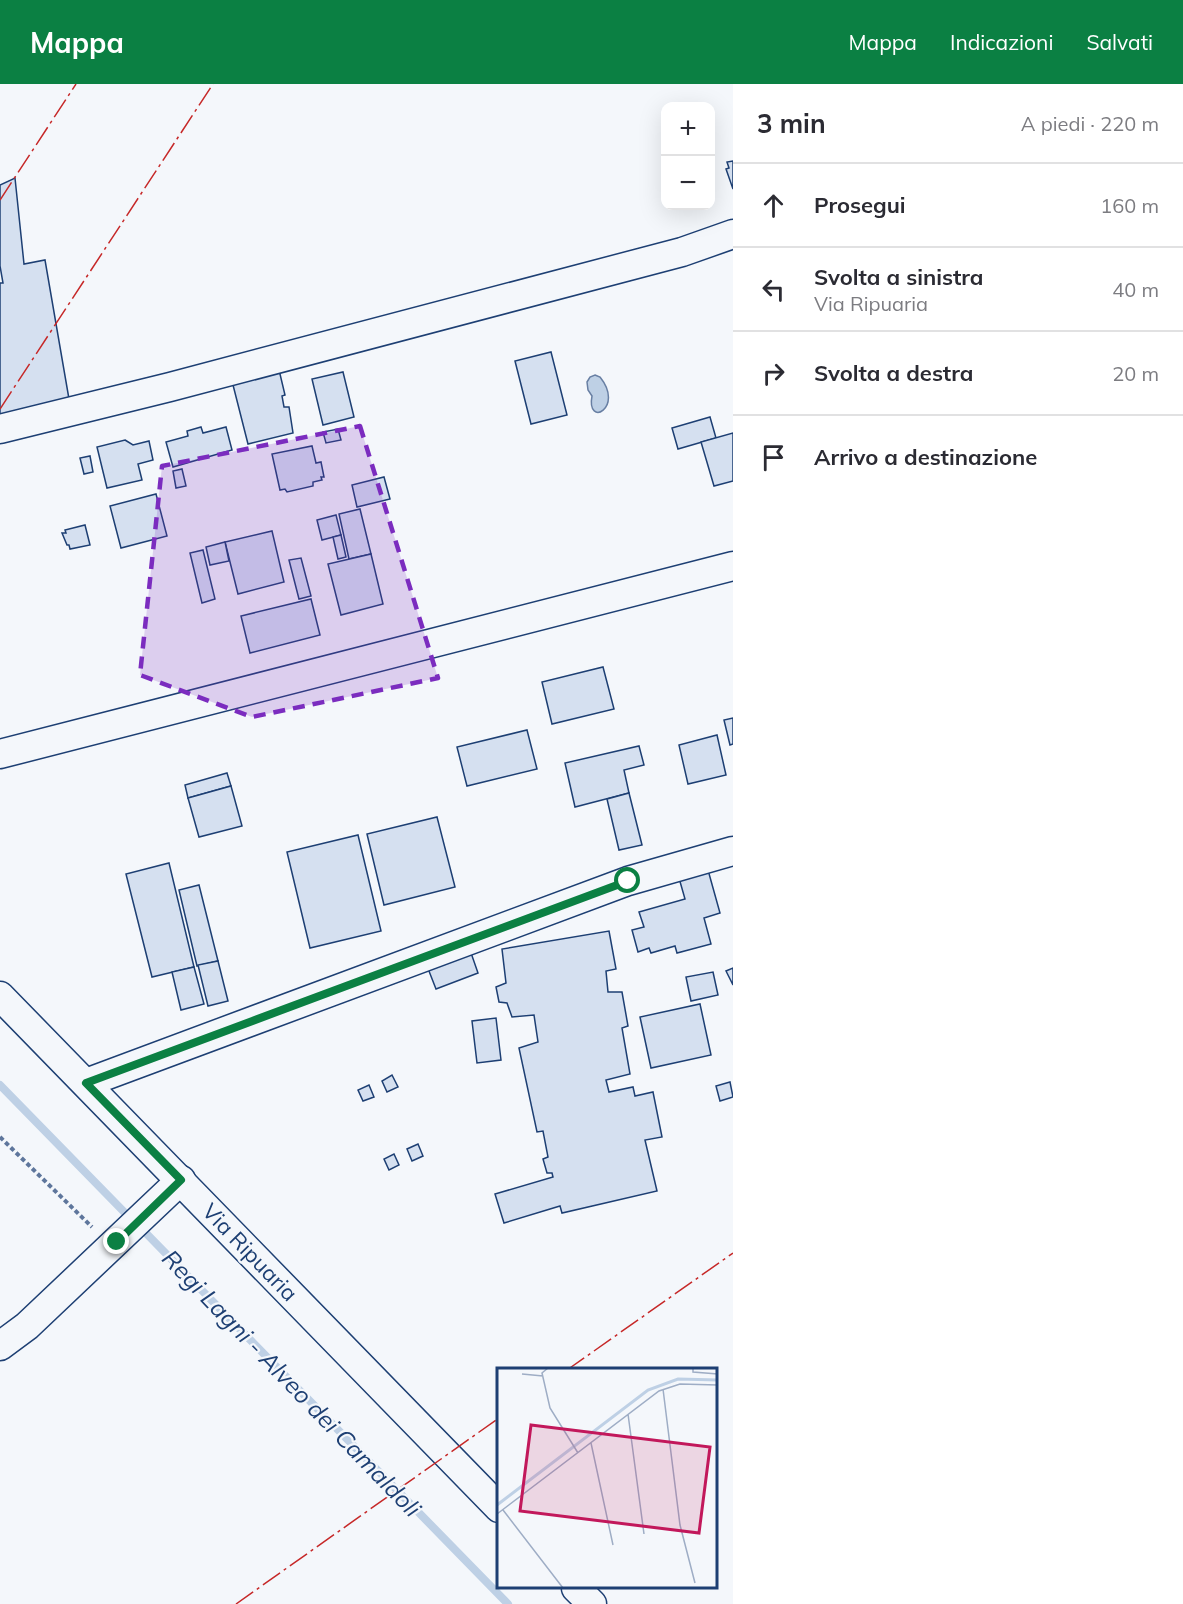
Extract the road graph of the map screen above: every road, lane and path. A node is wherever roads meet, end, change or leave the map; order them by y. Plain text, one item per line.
1 (733, 234) edge
2 (0, 429) edge
3 (733, 566) edge
4 (0, 754) edge
5 (733, 851) edge
6 (0, 996) edge
7 (86, 1083) junction
8 (0, 1137) edge
9 (173, 1188) junction
10 (114, 1245) junction
11 (0, 1346) edge
12 (497, 1506) edge
13 (578, 1589) edge
14 (592, 1604) edge

1 - 2 street
3 - 4 street
5 - 7 street
6 - 7 street, Via Ripuaria
7 - 9 street, Via Ripuaria
8 - 10 path
9 - 10 street
9 - 12 street, Via Ripuaria
10 - 11 street
13 - 14 street

